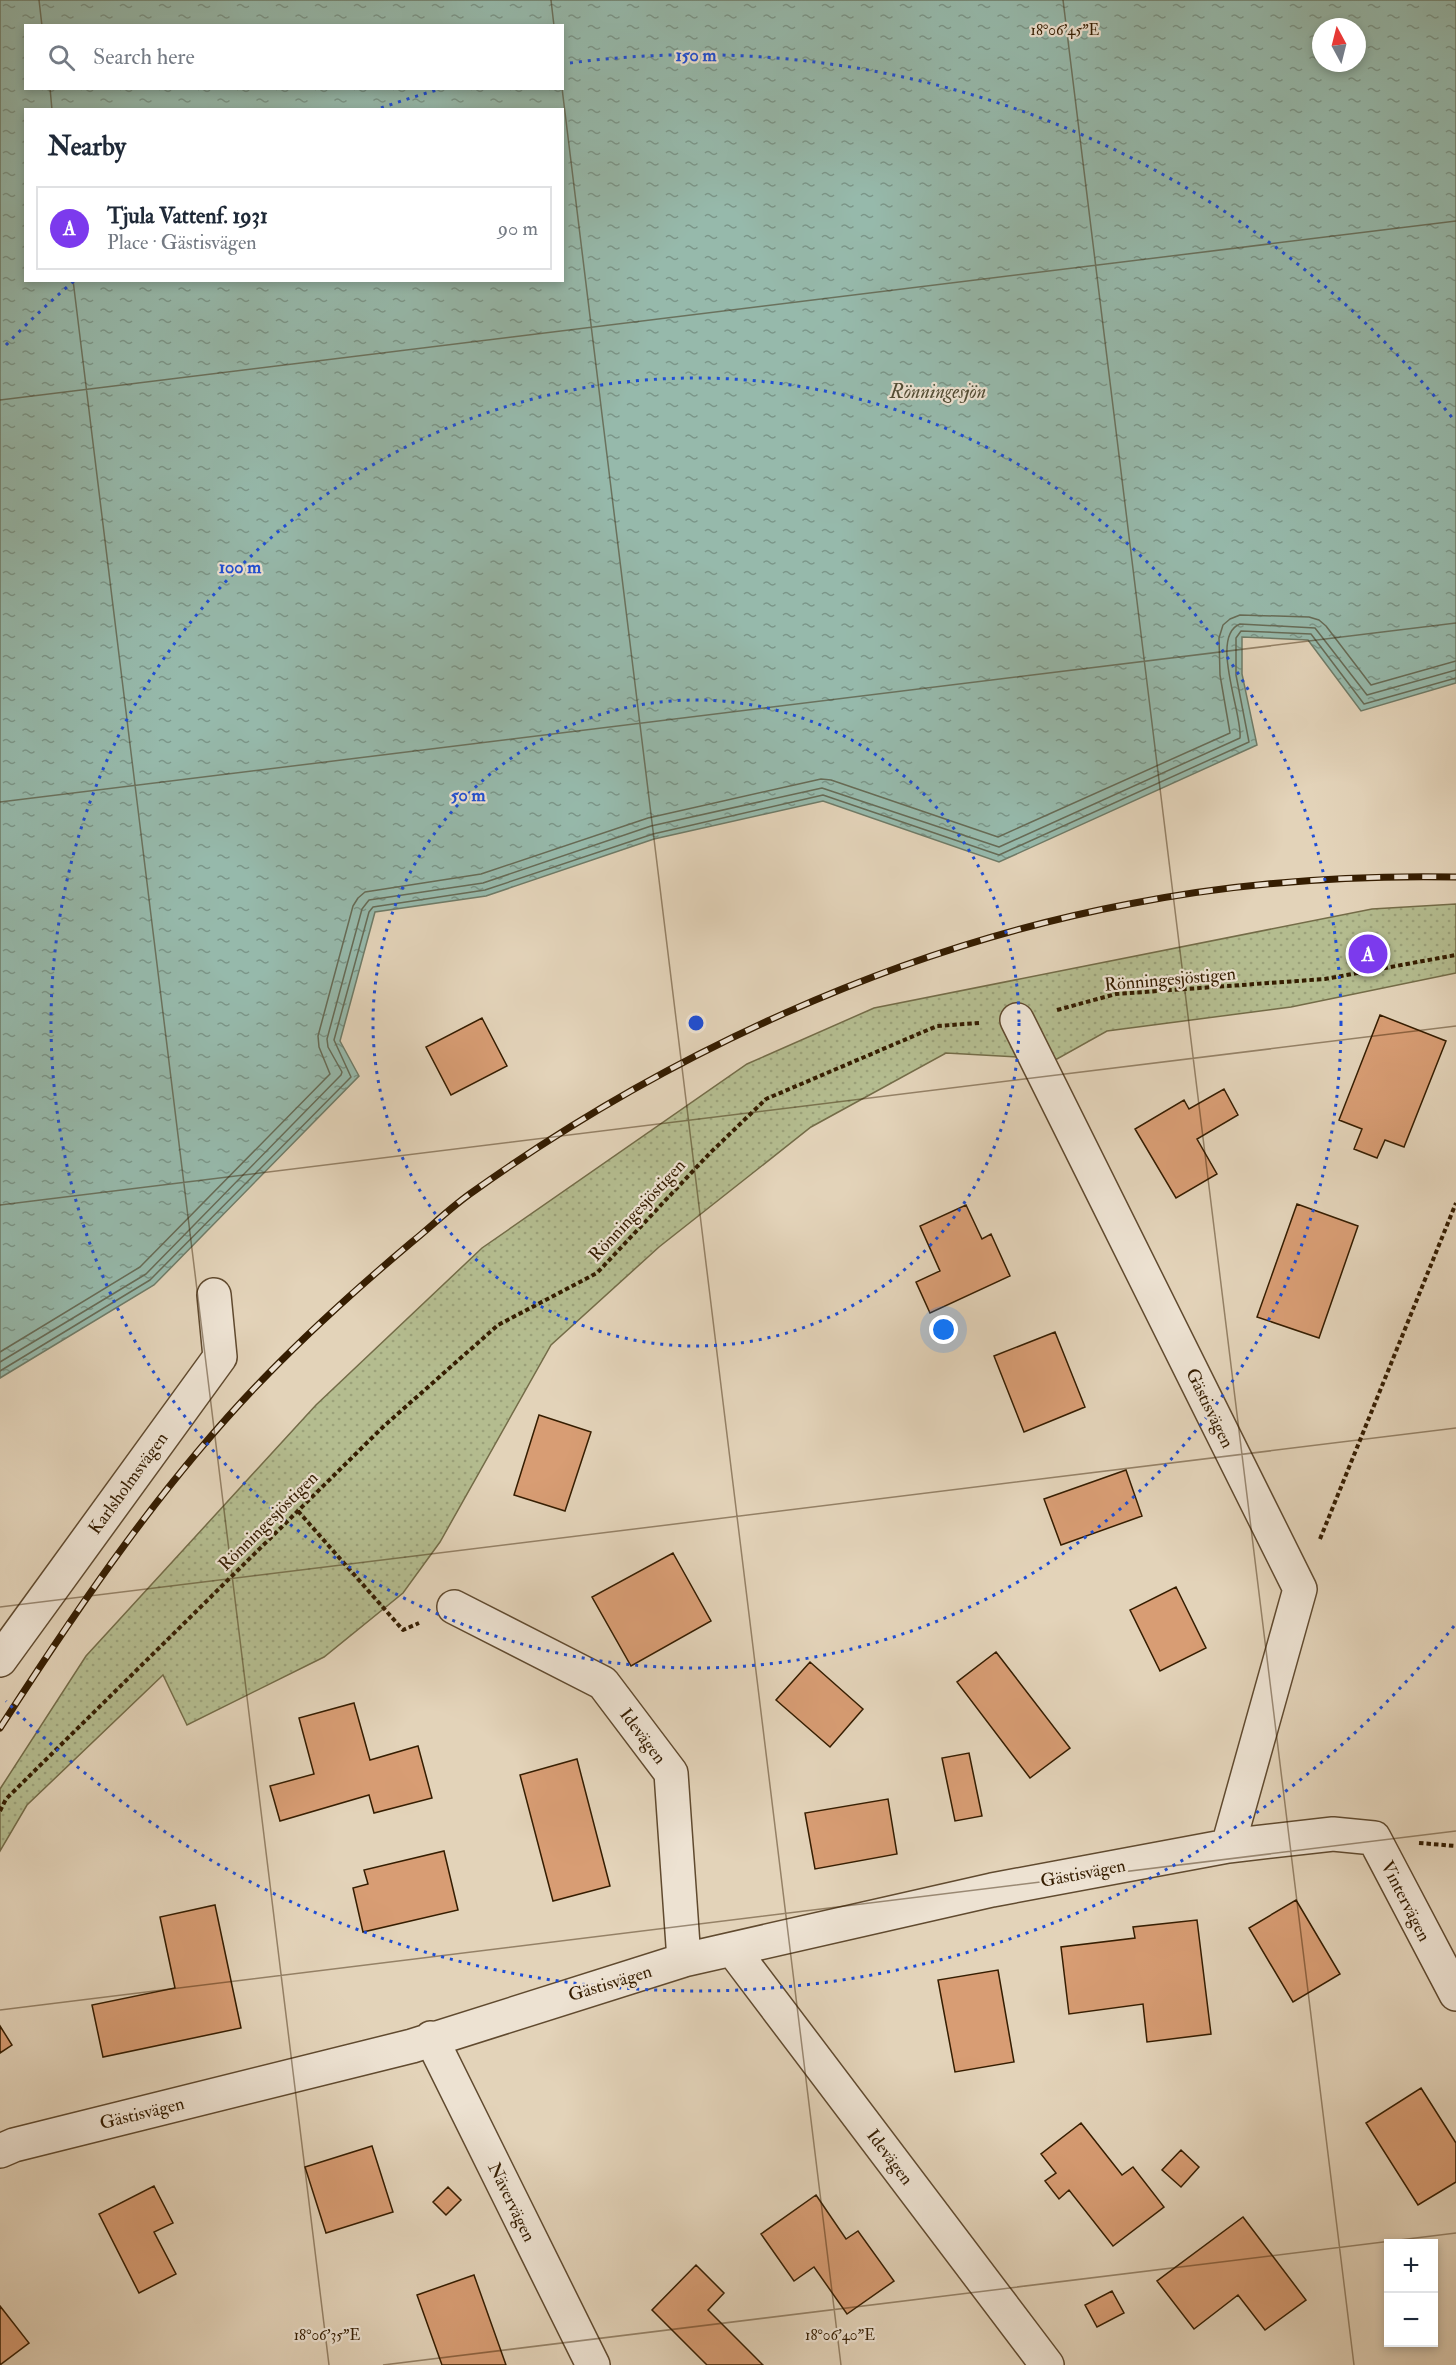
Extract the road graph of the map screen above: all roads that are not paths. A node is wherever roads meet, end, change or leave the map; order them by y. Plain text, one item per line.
1 (1017, 1020) road end
2 (213, 1295) dead end
3 (454, 1606) road end
4 (0, 1660) edge
5 (1374, 1838) joint
6 (1227, 1846) junction
7 (733, 1950) junction
8 (684, 1960) junction
9 (1456, 1994) edge
10 (431, 2038) junction
11 (0, 2151) edge
12 (593, 2365) edge
13 (1047, 2365) edge

1 - 6 street, Gästisvägen
2 - 4 street, Karlsholmsvägen
3 - 8 street, Idevägen
5 - 6 street, Gästisvägen
5 - 9 street, Vintervägen
6 - 7 street, Gästisvägen
7 - 8 street, Gästisvägen
7 - 13 street, Idevägen
8 - 10 street, Gästisvägen
10 - 11 street, Gästisvägen
10 - 12 street, Nävervägen

